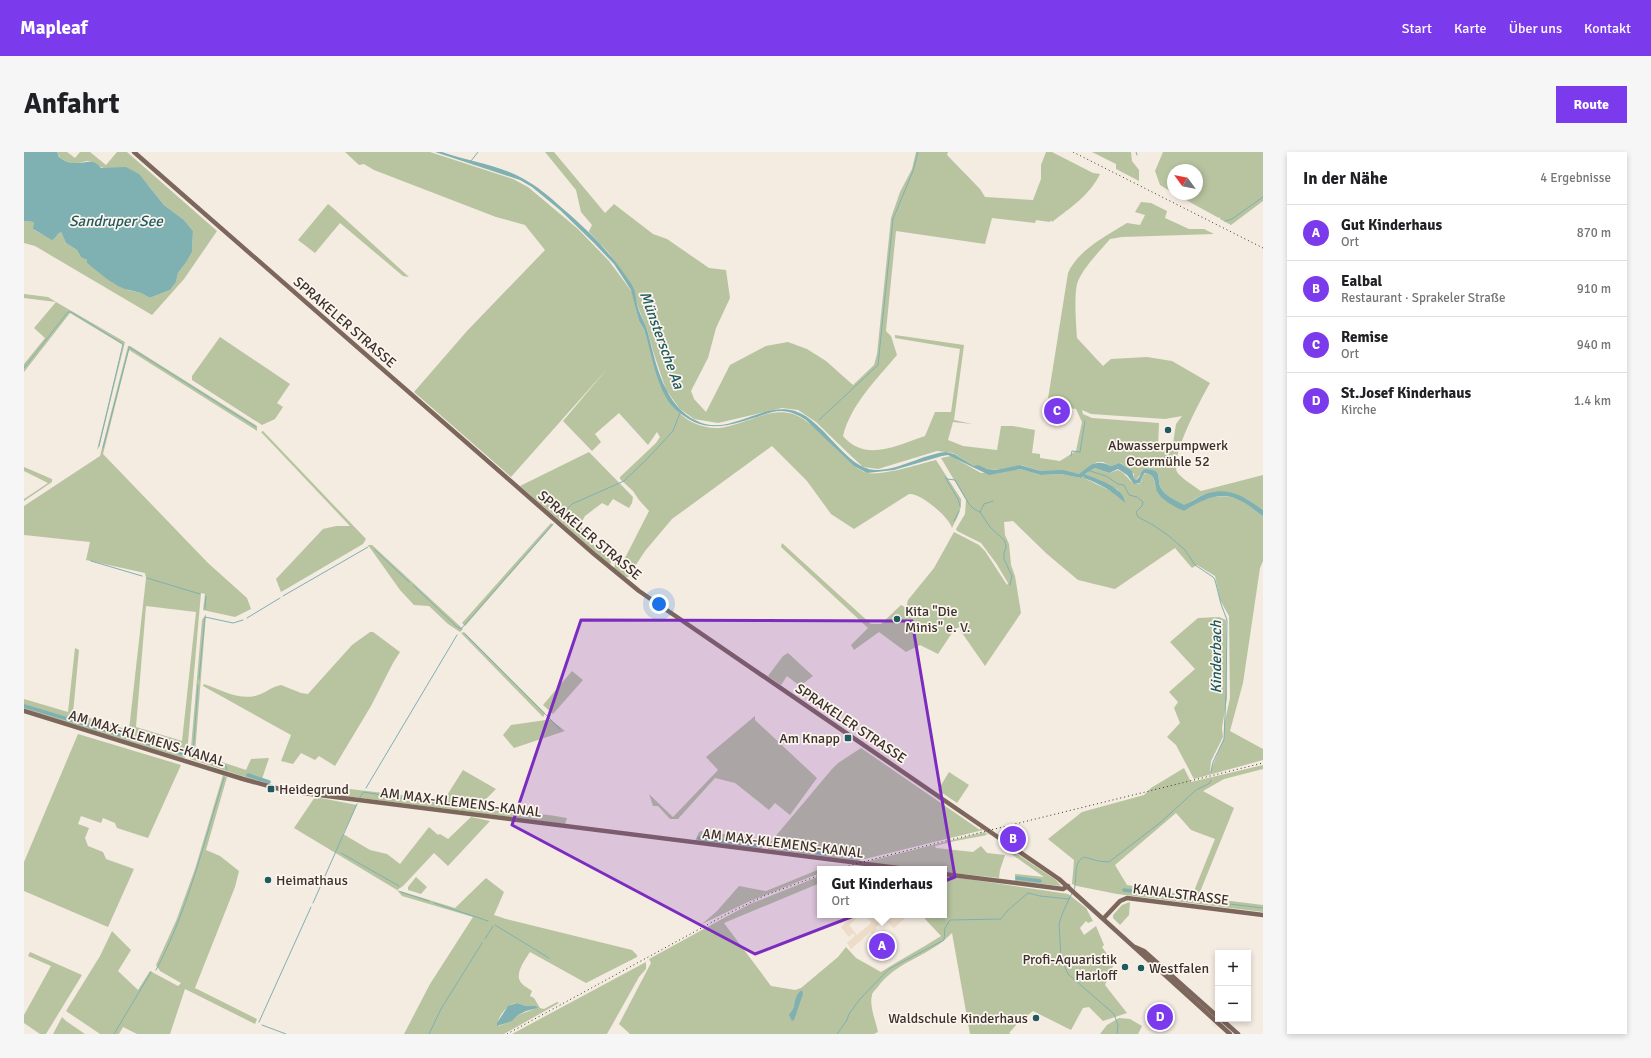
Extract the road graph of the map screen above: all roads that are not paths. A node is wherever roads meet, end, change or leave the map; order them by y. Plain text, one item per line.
1 (134, 152) edge
2 (24, 711) edge
3 (882, 866) edge
4 (947, 874) edge
5 (1069, 887) junction
6 (1263, 915) edge
7 (1104, 918) junction
8 (1135, 947) junction
9 (1215, 1013) edge
10 (1224, 1022) edge
11 (1230, 1034) edge
12 (1238, 1034) edge

1 - 5 main road, SPRAKELER STRASSE
2 - 3 main road, AM MAX-KLEMENS-KANAL
4 - 5 main road
5 - 7 main road, SPRAKELER STRASSE
6 - 7 main road, KANALSTRASSE
7 - 8 main road, SPRAKELER STRASSE
8 - 9 main road
8 - 11 main road
10 - 12 main road

